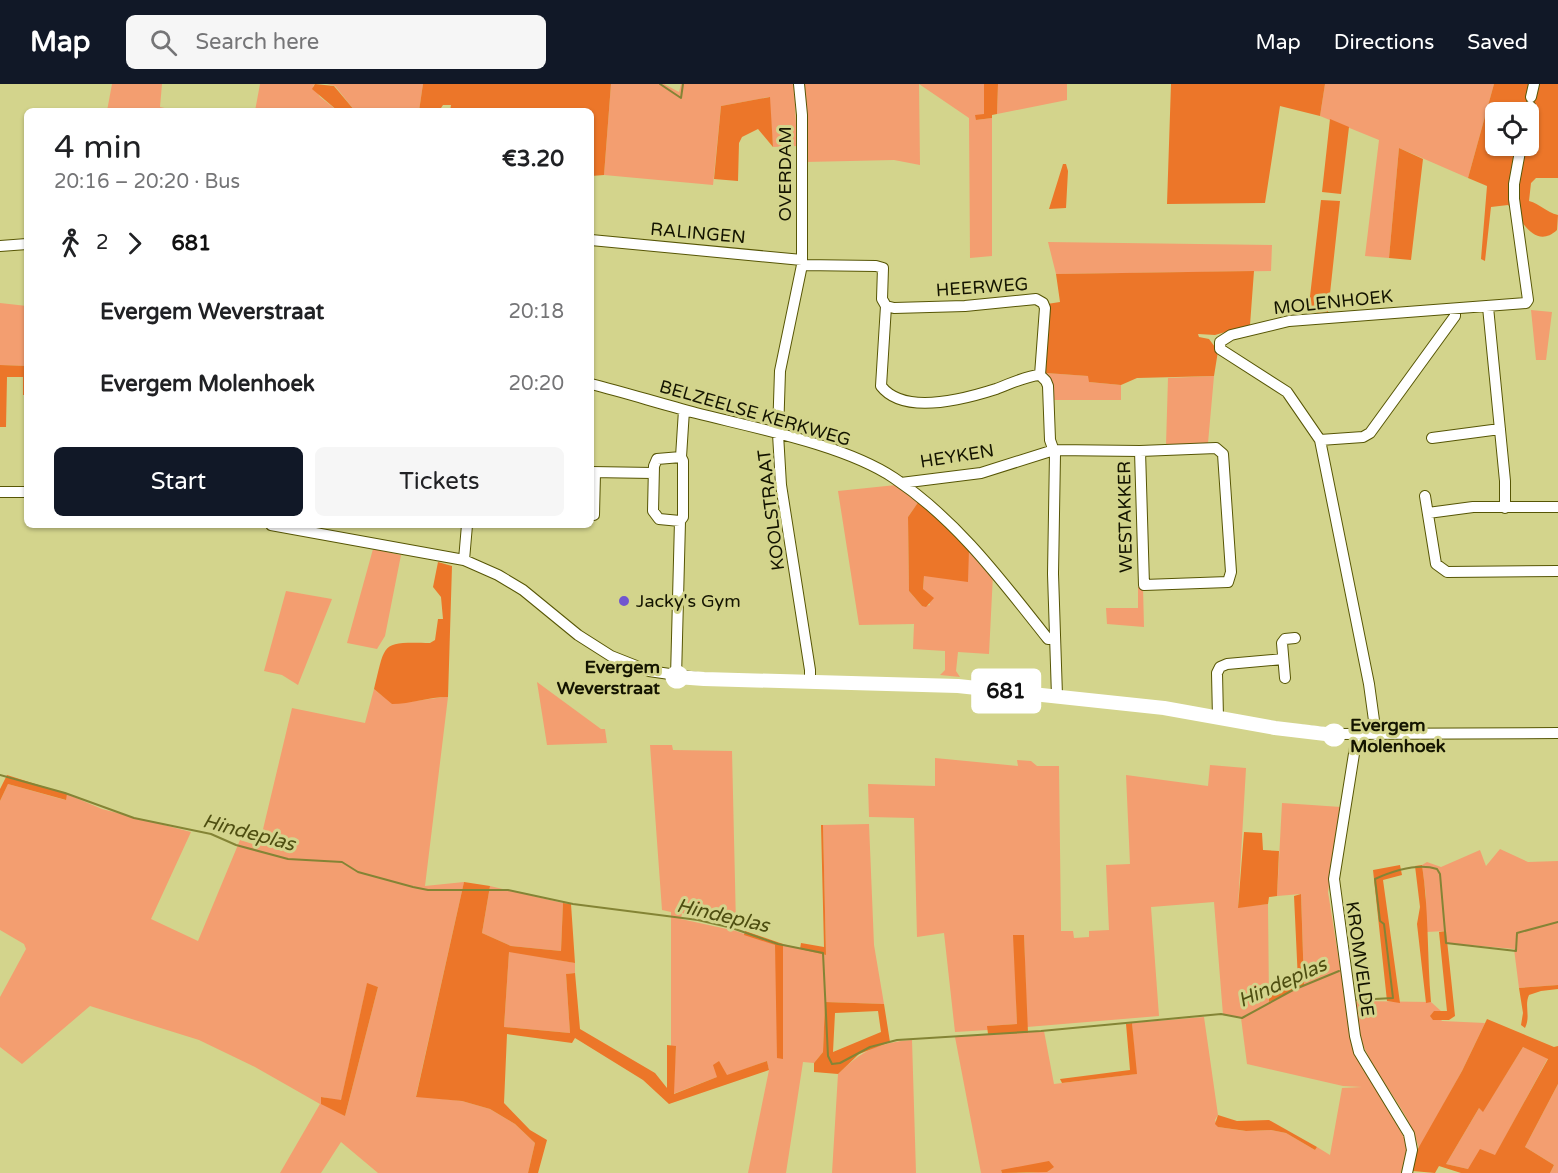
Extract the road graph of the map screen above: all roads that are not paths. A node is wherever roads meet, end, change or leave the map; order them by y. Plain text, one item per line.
1 (799, 84) edge
2 (1534, 84) edge
3 (1531, 102) edge
4 (1519, 156) edge
5 (594, 240) edge
6 (24, 244) edge
7 (0, 246) edge
8 (802, 262) junction
9 (885, 306) junction
10 (1488, 307) junction
11 (1455, 309) junction
12 (1040, 375) junction
13 (594, 385) edge
14 (684, 410) junction
15 (1500, 429) junction
16 (778, 434) junction
17 (1436, 435) dead end
18 (1320, 440) junction
19 (1054, 450) junction
20 (1140, 451) junction
21 (681, 457) junction
22 (594, 472) edge
23 (653, 473) junction
24 (901, 483) junction
25 (0, 492) edge
26 (24, 492) edge
27 (1425, 496) dead end
28 (1558, 507) edge
29 (1505, 508) junction
30 (1428, 513) junction
31 (681, 521) junction
32 (287, 528) edge
33 (468, 528) edge
34 (464, 561) junction
35 (1558, 571) edge
36 (1295, 638) dead end
37 (1055, 639) junction
38 (1283, 659) junction
39 (676, 676) junction
40 (1285, 678) dead end
41 (810, 681) junction
42 (1057, 696) junction
43 (1218, 718) junction
44 (1558, 733) edge
45 (1357, 735) junction
46 (1376, 735) junction
47 (1407, 1173) edge

1 - 8 street, OVERDAM
2 - 3 street
4 - 10 street, MOLENHOEK
5 - 8 street, RALINGEN
6 - 7 street
8 - 9 street, RALINGEN
8 - 16 street, KOOLSTRAAT
9 - 12 street, HEERWEG
9 - 12 street
10 - 11 street, MOLENHOEK
10 - 15 street
11 - 18 street
11 - 18 street, MOLENHOEK
12 - 19 street
13 - 14 street, BELZEELSE KERKWEG
14 - 16 street, BELZEELSE KERKWEG
14 - 21 street
15 - 17 street
15 - 29 street
16 - 24 street, BELZEELSE KERKWEG
16 - 41 street, KOOLSTRAAT
18 - 46 street, MOLENHOEK
19 - 20 street
19 - 24 street, HEYKEN
19 - 37 street
20 - 20 street, WESTAKKER
21 - 23 street
21 - 31 street
22 - 23 street
23 - 31 street
24 - 37 street, BELZEELSE KERKWEG
25 - 26 street
27 - 30 street
28 - 29 street
29 - 30 street
30 - 35 street
31 - 39 street
32 - 34 street
33 - 34 street
34 - 39 street
36 - 38 street
37 - 42 street
38 - 40 street
38 - 43 street
39 - 41 street
41 - 42 street
42 - 43 street
43 - 45 street
44 - 46 street
45 - 46 street
45 - 47 street, KROMVELDE

